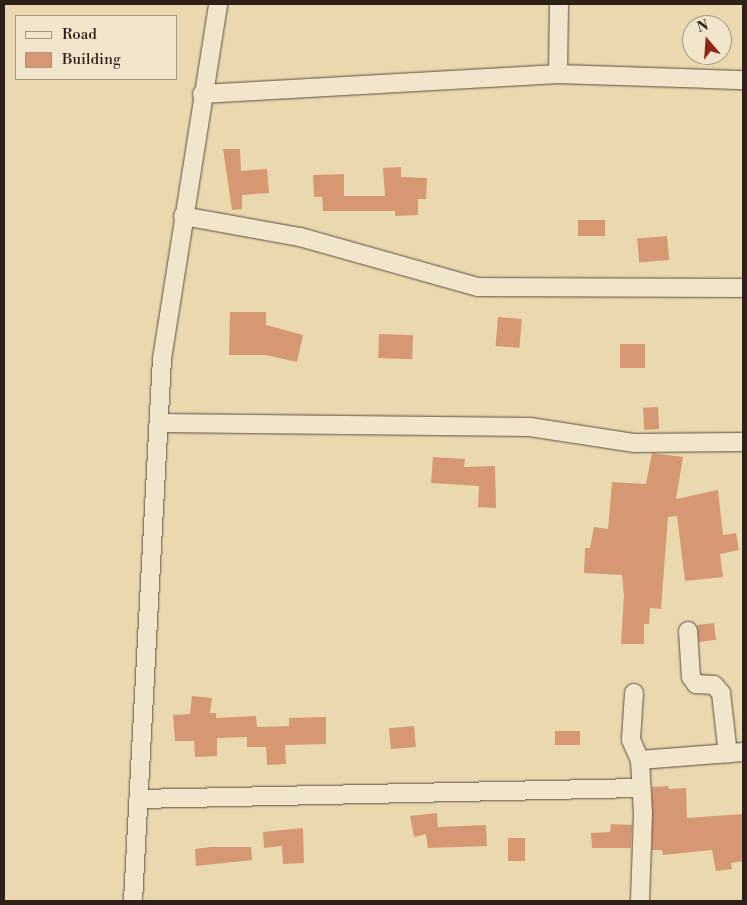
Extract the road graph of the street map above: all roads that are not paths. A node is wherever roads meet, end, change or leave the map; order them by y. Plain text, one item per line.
1 (218, 4) edge
2 (559, 4) edge
3 (558, 74) junction
4 (743, 80) edge
5 (202, 94) junction
6 (184, 216) junction
7 (743, 288) edge
8 (159, 423) junction
9 (743, 442) edge
10 (688, 631) dead end
11 (634, 692) dead end
12 (736, 753) edge
13 (640, 760) junction
14 (641, 788) junction
15 (140, 799) junction
16 (133, 901) edge
17 (640, 901) edge

1 - 5 street
2 - 3 street
3 - 4 street
3 - 5 street
5 - 6 street
6 - 7 street
6 - 8 street
8 - 9 street
8 - 15 street
10 - 12 street
11 - 13 street
12 - 13 street
13 - 14 street
14 - 15 street
14 - 17 street
15 - 16 street

